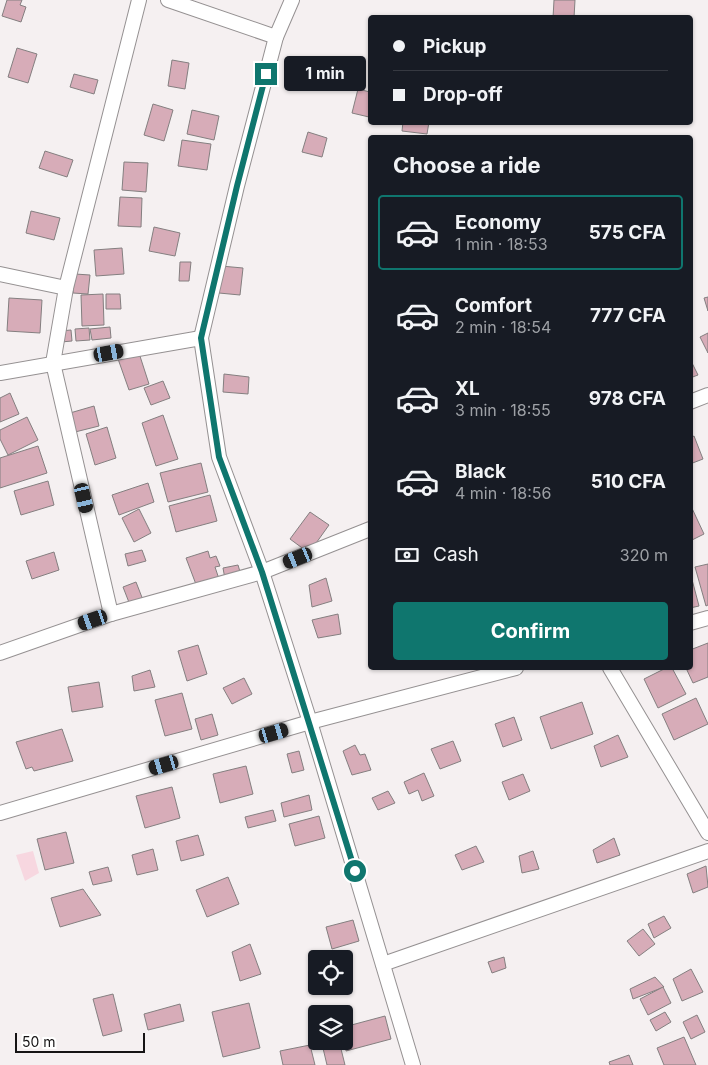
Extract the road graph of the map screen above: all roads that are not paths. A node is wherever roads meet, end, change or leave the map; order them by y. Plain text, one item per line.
1 (139, 0) edge
2 (168, 0) edge
3 (292, 0) edge
4 (276, 37) junction
5 (0, 274) edge
6 (66, 288) junction
7 (201, 338) junction
8 (53, 363) junction
9 (0, 373) edge
10 (708, 395) edge
11 (693, 401) edge
12 (368, 530) edge
13 (262, 572) junction
14 (111, 614) junction
15 (708, 618) edge
16 (693, 622) edge
17 (0, 653) edge
18 (508, 670) edge
19 (611, 670) edge
20 (310, 722) junction
21 (0, 813) edge
22 (708, 833) edge
23 (708, 851) edge
24 (383, 964) junction
25 (414, 1065) edge

1 - 6 street
2 - 4 street
3 - 4 street
4 - 7 street
5 - 6 street
6 - 8 street
7 - 8 street
7 - 13 street
8 - 9 street
8 - 14 street
10 - 11 street
12 - 13 street
13 - 14 street
13 - 20 street
14 - 17 street
15 - 16 street
18 - 20 street
19 - 22 street
20 - 21 street
20 - 24 street
23 - 24 street
24 - 25 street

